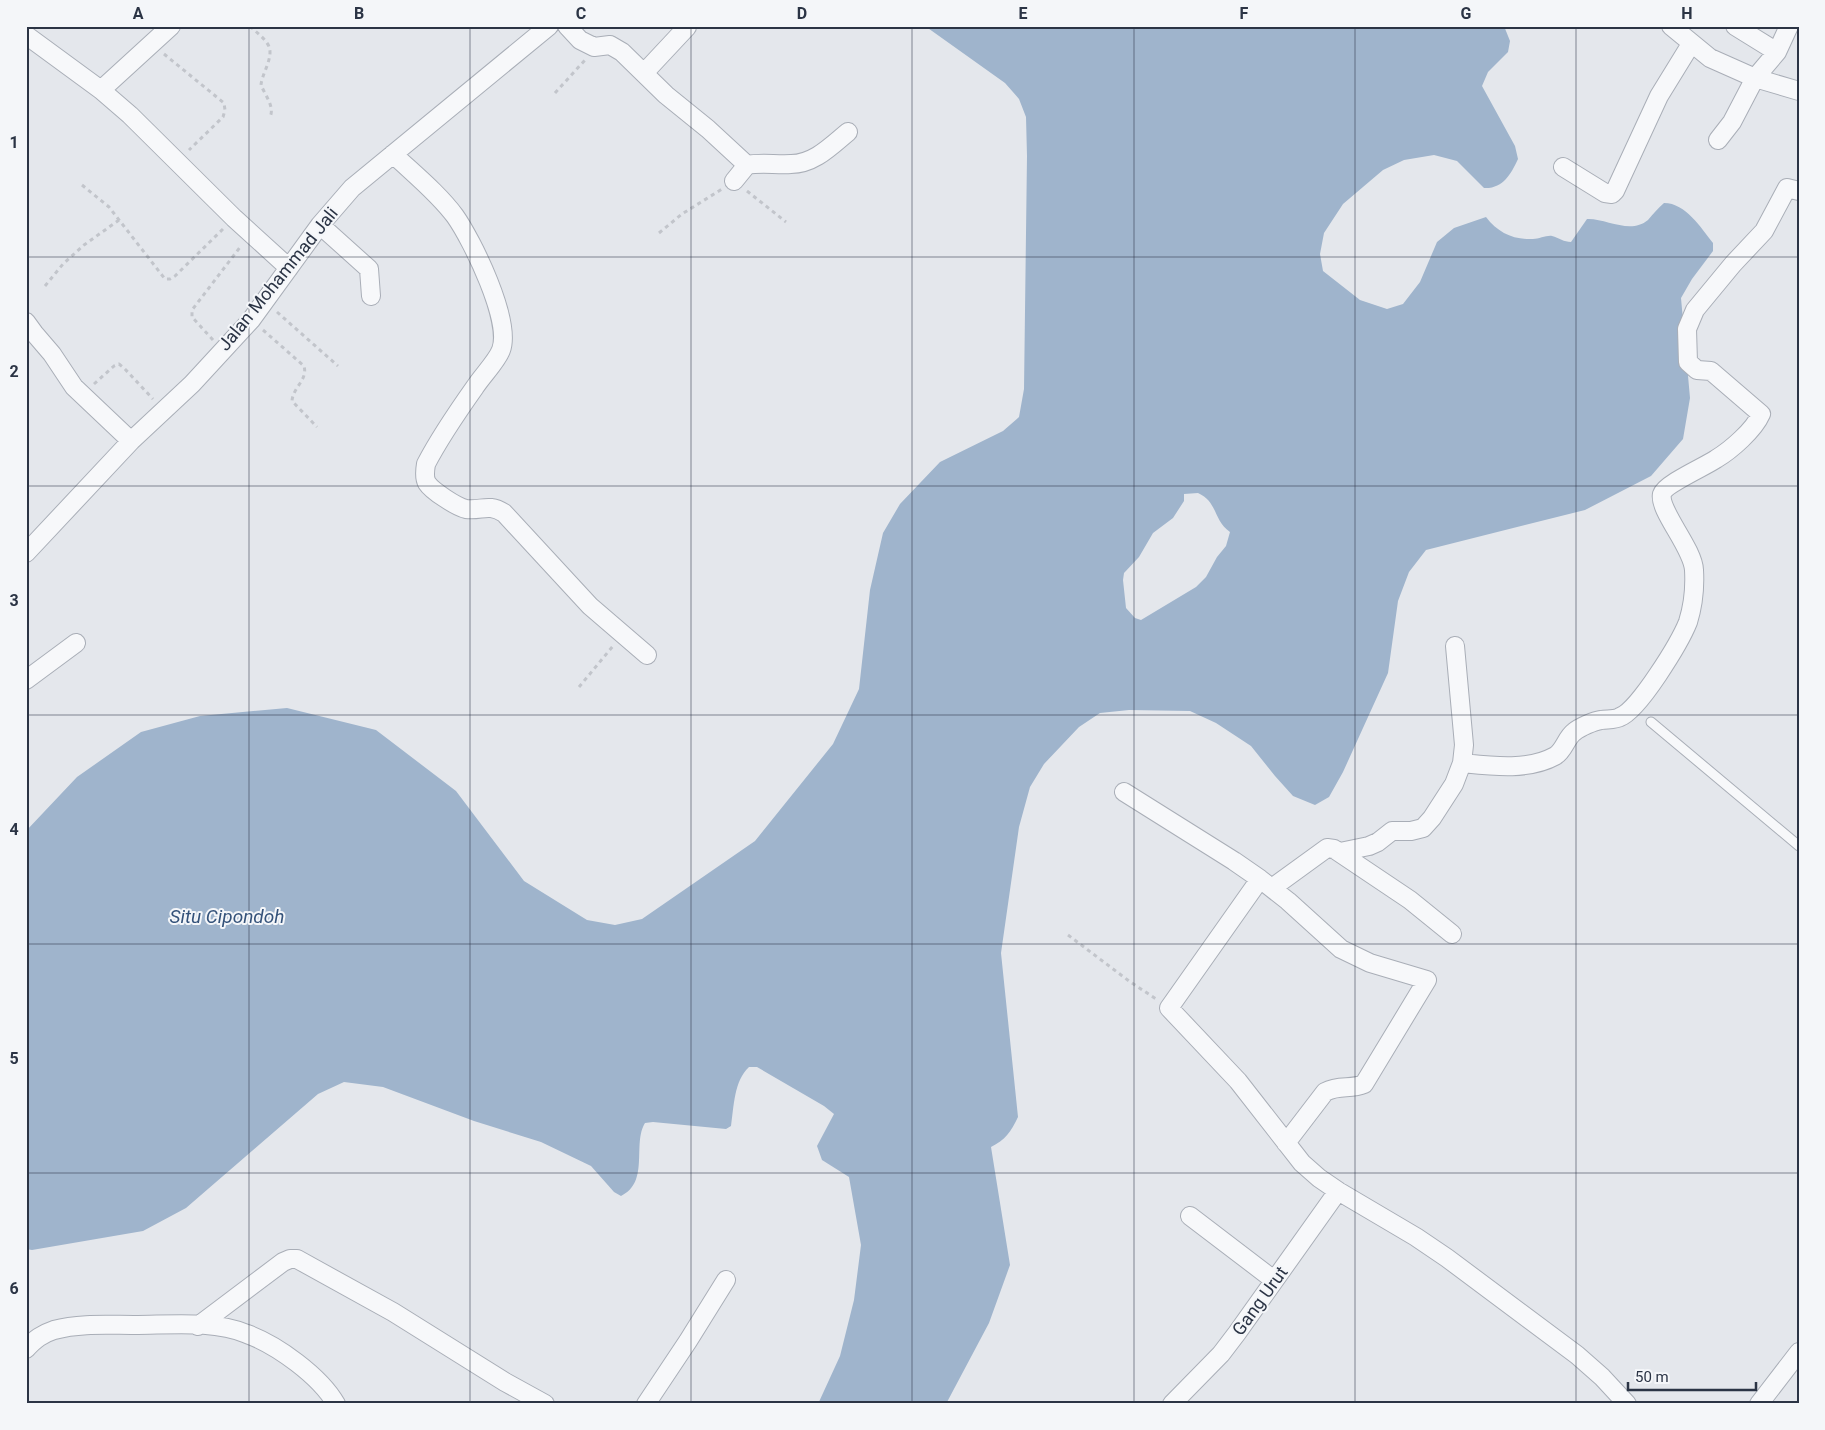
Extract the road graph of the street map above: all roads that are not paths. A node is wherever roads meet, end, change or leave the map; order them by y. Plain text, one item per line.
1 (171, 26) edge
2 (549, 26) edge
3 (567, 26) edge
4 (1671, 26) edge
5 (1735, 26) edge
6 (1789, 26) edge
7 (687, 27) edge
8 (26, 36) edge
9 (1691, 44) junction
10 (1778, 52) junction
11 (644, 73) junction
12 (1755, 78) junction
13 (101, 90) junction
14 (1799, 91) edge
15 (848, 132) dead end
16 (1718, 140) dead end
17 (393, 154) junction
18 (747, 165) junction
19 (1563, 167) dead end
20 (734, 181) road end
21 (1799, 191) edge
22 (320, 225) junction
23 (289, 268) junction
24 (371, 296) dead end
25 (26, 322) edge
26 (131, 441) junction
27 (26, 553) edge
28 (76, 643) dead end
29 (1455, 646) dead end
30 (647, 655) dead end
31 (26, 680) edge
32 (1651, 722) dead end
33 (1462, 762) junction
34 (1124, 792) dead end
35 (1799, 846) edge
36 (1340, 852) junction
37 (1266, 884) junction
38 (1452, 934) dead end
39 (1286, 1143) junction
40 (1338, 1191) junction
41 (1190, 1216) dead end
42 (726, 1280) dead end
43 (1274, 1280) junction
44 (198, 1326) junction
45 (26, 1349) edge
46 (1799, 1352) edge
47 (336, 1404) edge
48 (545, 1404) edge
49 (646, 1404) edge
50 (1172, 1404) edge
51 (1627, 1404) edge
52 (1758, 1404) edge

1 - 13 street
2 - 17 street, Jalan Mohammad Jali
3 - 11 street
4 - 9 street
5 - 10 street
6 - 10 street
7 - 11 street
8 - 13 street
9 - 12 street
9 - 19 street
10 - 12 street
11 - 18 street
12 - 14 street
12 - 16 street
13 - 23 street
15 - 18 street
17 - 22 street, Jalan Mohammad Jali
17 - 30 street
18 - 20 street
21 - 33 street
22 - 23 street, Jalan Mohammad Jali
22 - 24 street
23 - 26 street, Jalan Mohammad Jali
25 - 26 street
26 - 27 street, Jalan Mohammad Jali
28 - 31 street
29 - 33 street
32 - 35 lane
33 - 36 street
34 - 37 street
36 - 37 street
36 - 38 street
37 - 39 street
37 - 39 street
39 - 40 street
40 - 43 street, Gang Urut
40 - 51 street
41 - 43 street
42 - 49 street
43 - 50 street, Gang Urut
44 - 45 street
44 - 47 street
44 - 48 street
46 - 52 street

